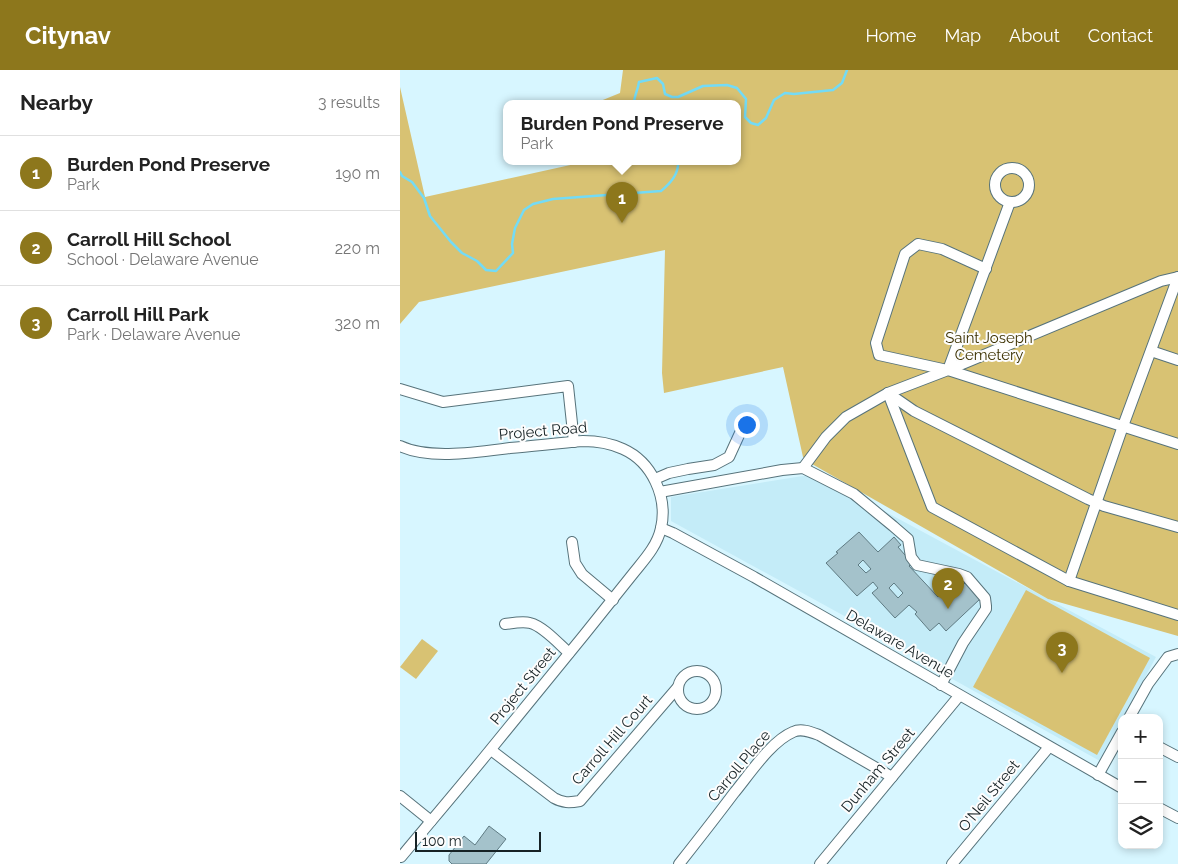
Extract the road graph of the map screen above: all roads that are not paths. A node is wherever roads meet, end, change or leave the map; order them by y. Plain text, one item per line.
1 (1010, 202) dead end
2 (986, 269) junction
3 (1178, 277) edge
4 (1151, 351) junction
5 (1178, 360) edge
6 (948, 370) junction
7 (400, 389) edge
8 (888, 393) junction
9 (1123, 426) junction
10 (740, 433) dead end
11 (574, 442) junction
12 (1178, 444) edge
13 (400, 446) edge
14 (804, 468) junction
15 (655, 479) junction
16 (660, 492) junction
17 (1096, 502) junction
18 (1178, 527) edge
19 (661, 528) junction
20 (572, 542) dead end
21 (1069, 581) junction
22 (613, 600) junction
23 (1178, 615) edge
24 (505, 624) dead end
25 (569, 652) junction
26 (1178, 654) edge
27 (941, 685) junction
28 (678, 687) dead end
29 (959, 696) junction
30 (1131, 714) edge
31 (1118, 739) edge
32 (1049, 747) junction
33 (1163, 749) edge
34 (491, 750) junction
35 (1178, 757) edge
36 (1098, 775) junction
37 (892, 777) junction
38 (1118, 786) edge
39 (400, 796) edge
40 (1163, 810) edge
41 (1178, 818) edge
42 (431, 821) junction
43 (400, 856) edge
44 (410, 864) edge
45 (679, 864) edge
46 (820, 864) edge
47 (952, 864) edge

1 - 2 street
2 - 6 street
2 - 6 street
3 - 4 street
3 - 6 street
4 - 5 street
4 - 9 street
6 - 8 street
6 - 9 street
7 - 11 street
8 - 14 street
8 - 17 street
8 - 21 street
9 - 12 street
9 - 17 street
10 - 15 street
11 - 13 street, Project Road
11 - 15 street, Project Road
14 - 16 street
14 - 27 street
15 - 16 street, Project Road
16 - 19 street, Project Road
17 - 18 street
17 - 21 street
19 - 22 street, Project Street
19 - 27 street, Delaware Avenue
20 - 22 street
21 - 23 street
22 - 25 street, Project Street
24 - 25 street
25 - 34 street, Project Street
26 - 30 street
27 - 29 street, Delaware Avenue
28 - 34 street, Carroll Hill Court
29 - 32 street, Delaware Avenue
29 - 37 street, Dunham Street
31 - 36 street
32 - 36 street, Delaware Avenue
32 - 47 street, O'Neil Street
33 - 35 street
34 - 42 street, Project Street
36 - 38 street, Delaware Avenue
37 - 45 street, Carroll Place
37 - 46 street, Dunham Street
39 - 42 street
40 - 41 street
42 - 43 street, Project Street
43 - 44 street

